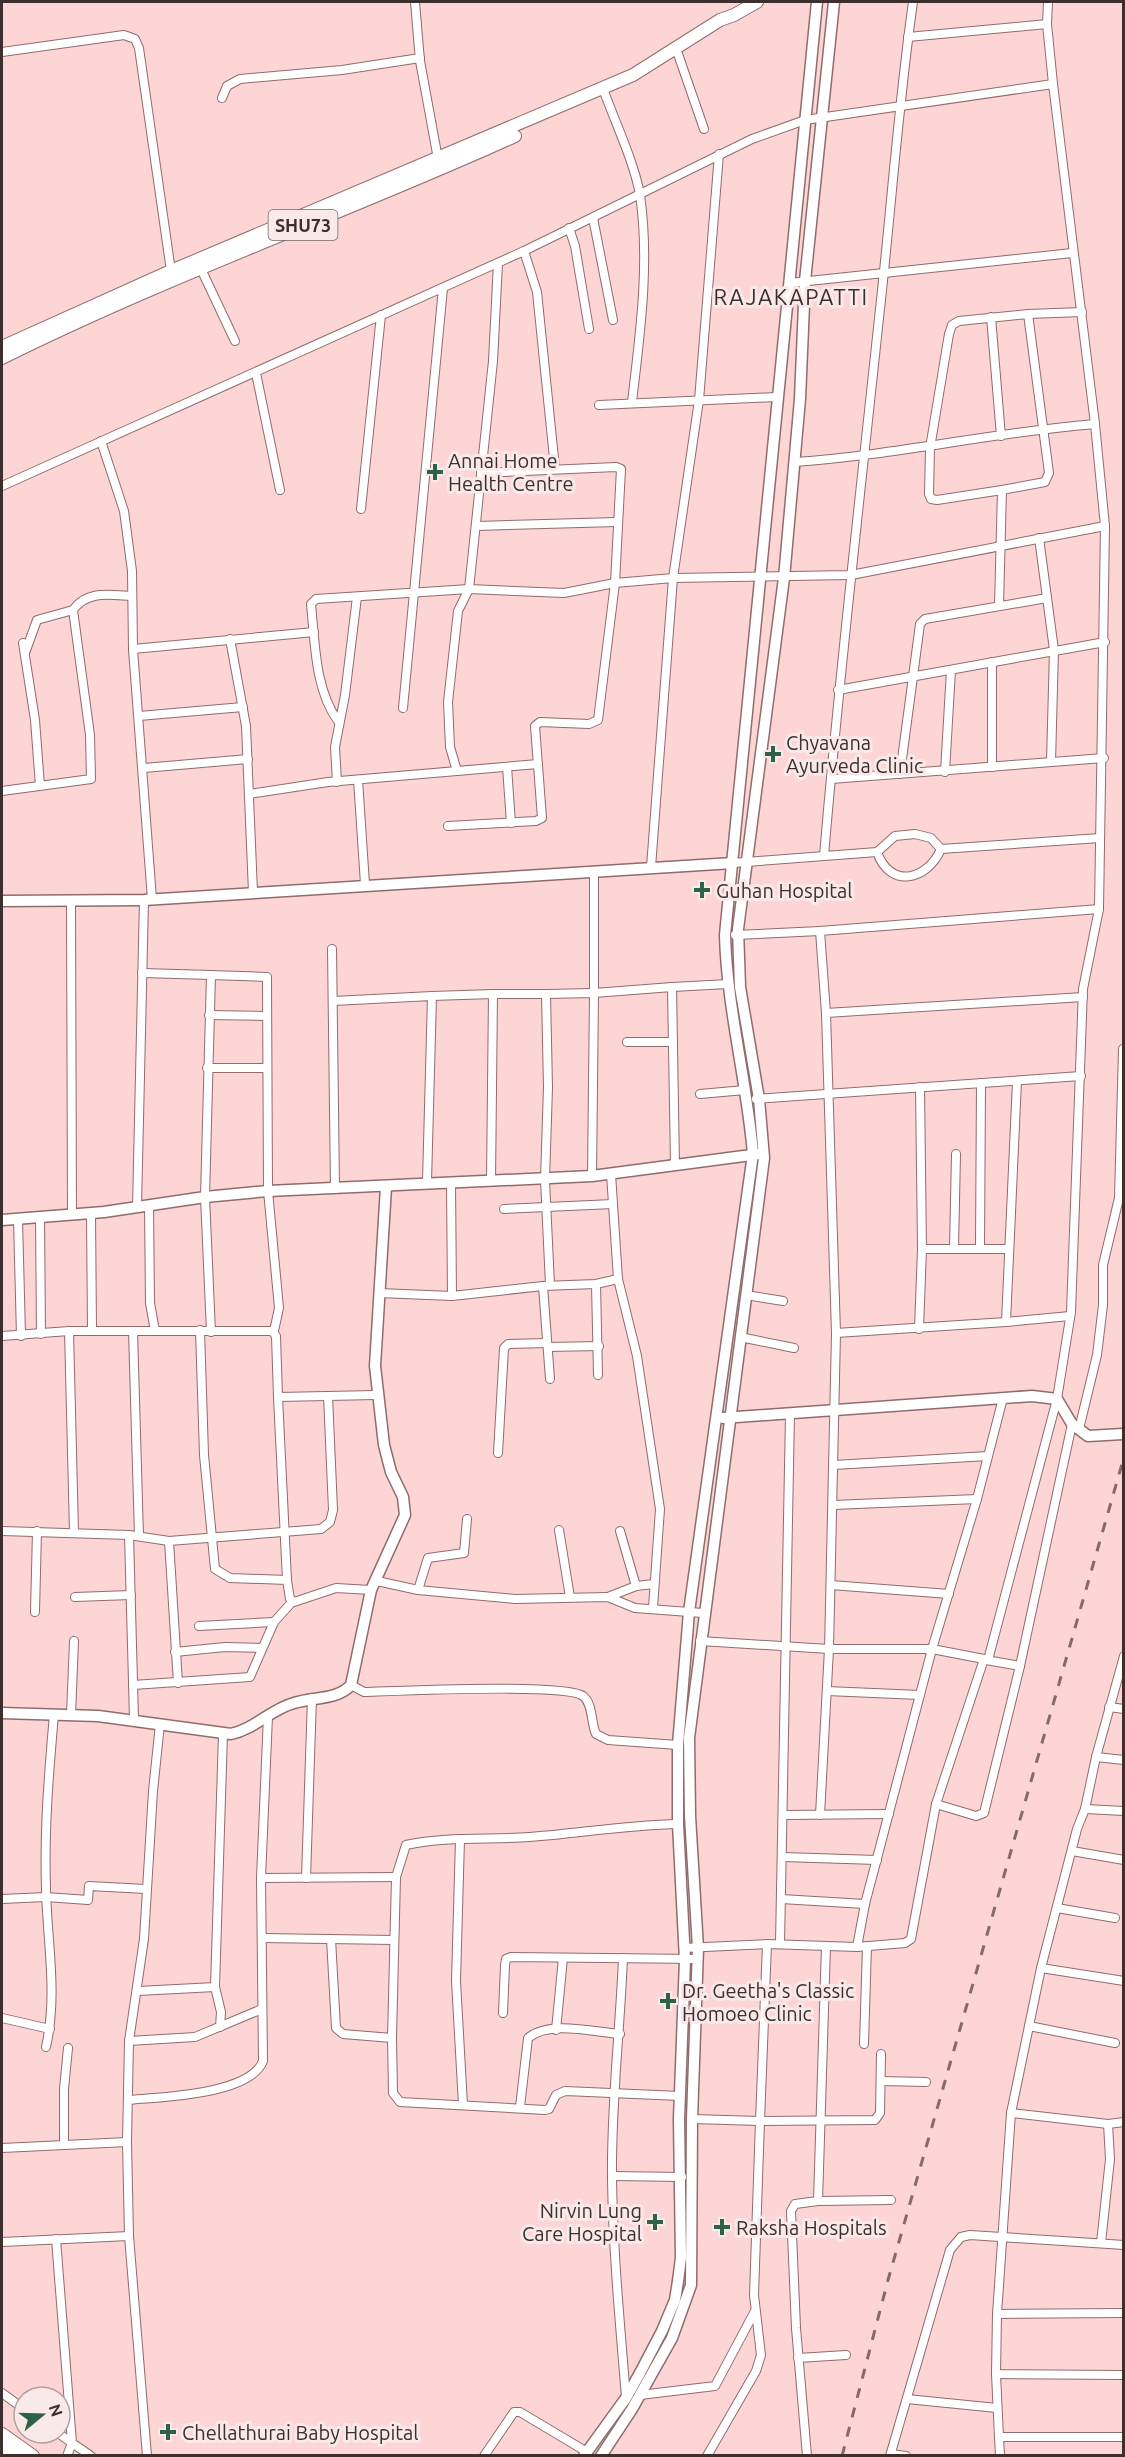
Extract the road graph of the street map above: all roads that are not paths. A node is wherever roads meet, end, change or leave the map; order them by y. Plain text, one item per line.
1 (415, 2) edge
2 (757, 2) edge
3 (817, 2) edge
4 (834, 2) edge
5 (913, 2) edge
6 (1048, 2) edge
7 (734, 15) junction
8 (1047, 24) junction
9 (908, 37) junction
10 (2, 52) edge
11 (678, 54) junction
12 (420, 58) junction
13 (1053, 84) junction
14 (605, 94) junction
15 (222, 98) dead end
16 (899, 105) junction
17 (821, 117) junction
18 (805, 120) junction
19 (704, 129) dead end
20 (719, 153) junction
21 (438, 159) junction
22 (639, 193) junction
23 (593, 218) junction
24 (569, 228) junction
25 (524, 251) junction
26 (1072, 253) junction
27 (221, 255) junction
28 (498, 263) junction
29 (201, 269) junction
30 (171, 271) junction
31 (885, 271) junction
32 (805, 281) junction
33 (790, 283) junction
34 (443, 288) junction
35 (1082, 312) junction
36 (1028, 314) junction
37 (381, 315) junction
38 (991, 318) junction
39 (613, 320) dead end
40 (589, 329) dead end
41 (235, 341) dead end
42 (2, 346) edge
43 (2, 358) edge
44 (256, 373) junction
45 (776, 397) junction
46 (699, 400) junction
47 (632, 402) junction
48 (599, 405) dead end
49 (1095, 424) junction
50 (1045, 428) junction
51 (1001, 436) junction
52 (101, 441) junction
53 (930, 448) junction
54 (864, 457) junction
55 (795, 462) junction
56 (555, 468) junction
57 (481, 473) junction
58 (2, 486) edge
59 (280, 490) dead end
60 (1002, 490) junction
61 (361, 509) dead end
62 (617, 522) junction
63 (476, 526) junction
64 (1105, 526) junction
65 (1039, 538) junction
66 (1000, 545) junction
67 (851, 575) junction
68 (760, 577) junction
69 (674, 578) junction
70 (784, 578) junction
71 (615, 583) junction
72 (469, 590) junction
73 (413, 593) junction
74 (132, 596) junction
75 (357, 597) junction
76 (1047, 598) junction
77 (999, 606) junction
78 (73, 610) junction
79 (314, 632) junction
80 (230, 639) junction
81 (1105, 642) junction
82 (23, 643) dead end
83 (134, 649) junction
84 (1054, 650) junction
85 (25, 654) junction
86 (992, 662) junction
87 (951, 670) junction
88 (912, 678) junction
89 (838, 690) junction
90 (243, 707) junction
91 (403, 708) dead end
92 (139, 716) junction
93 (338, 721) junction
94 (1104, 758) junction
95 (248, 759) junction
96 (1051, 762) junction
97 (538, 764) junction
98 (507, 767) junction
99 (992, 767) junction
100 (144, 768) junction
101 (457, 771) junction
102 (945, 772) junction
103 (900, 774) junction
104 (831, 778) junction
105 (358, 780) junction
106 (337, 782) junction
107 (40, 786) junction
108 (2, 791) edge
109 (249, 794) junction
110 (511, 823) junction
111 (448, 826) dead end
112 (1100, 838) junction
113 (941, 849) junction
114 (877, 852) junction
115 (824, 856) junction
116 (745, 862) junction
117 (733, 863) junction
118 (651, 867) junction
119 (594, 872) junction
120 (365, 884) junction
121 (253, 892) junction
122 (148, 900) junction
123 (2, 901) edge
124 (71, 902) junction
125 (1099, 909) junction
126 (820, 931) junction
127 (725, 935) junction
128 (738, 935) junction
129 (332, 948) dead end
130 (142, 973) junction
131 (211, 975) junction
132 (728, 984) junction
133 (672, 987) junction
134 (594, 993) junction
135 (493, 994) junction
136 (546, 994) junction
137 (432, 996) junction
138 (1083, 997) junction
139 (333, 1001) junction
140 (826, 1013) junction
141 (209, 1015) junction
142 (265, 1016) junction
143 (627, 1042) dead end
144 (673, 1042) junction
145 (1123, 1049) edge
146 (207, 1068) junction
147 (266, 1068) junction
148 (1081, 1076) junction
149 (1017, 1081) junction
150 (981, 1083) junction
151 (920, 1087) junction
152 (700, 1094) dead end
153 (830, 1094) junction
154 (746, 1095) junction
155 (759, 1099) junction
156 (758, 1154) junction
157 (956, 1154) dead end
158 (675, 1165) junction
159 (611, 1173) junction
160 (592, 1176) junction
161 (545, 1180) junction
162 (492, 1181) junction
163 (427, 1182) junction
164 (451, 1182) junction
165 (386, 1186) junction
166 (335, 1189) junction
167 (268, 1191) junction
168 (205, 1197) junction
169 (613, 1204) junction
170 (149, 1205) junction
171 (137, 1207) junction
172 (504, 1209) dead end
173 (546, 1209) junction
174 (91, 1213) junction
175 (72, 1214) junction
176 (40, 1218) junction
177 (18, 1219) junction
178 (2, 1220) edge
179 (980, 1247) junction
180 (954, 1248) junction
181 (922, 1249) junction
182 (1010, 1249) junction
183 (618, 1279) junction
184 (596, 1284) junction
185 (547, 1286) junction
186 (379, 1293) junction
187 (746, 1295) junction
188 (452, 1296) junction
189 (783, 1301) dead end
190 (1070, 1316) junction
191 (1006, 1322) junction
192 (919, 1329) junction
193 (200, 1330) junction
194 (69, 1331) junction
195 (92, 1331) junction
196 (132, 1331) junction
197 (154, 1331) junction
198 (274, 1331) junction
199 (211, 1332) junction
200 (836, 1333) junction
201 (41, 1334) junction
202 (21, 1335) junction
203 (2, 1336) edge
204 (740, 1336) junction
205 (548, 1345) junction
206 (599, 1346) junction
207 (794, 1348) dead end
208 (598, 1375) dead end
209 (550, 1379) dead end
210 (376, 1395) junction
211 (328, 1396) junction
212 (278, 1397) junction
213 (1003, 1398) junction
214 (1057, 1399) junction
215 (835, 1411) junction
216 (790, 1414) junction
217 (728, 1418) junction
218 (716, 1419) junction
219 (1075, 1427) junction
220 (1123, 1434) edge
221 (498, 1453) dead end
222 (988, 1456) junction
223 (834, 1465) junction
224 (977, 1498) junction
225 (833, 1504) junction
226 (467, 1519) dead end
227 (559, 1530) dead end
228 (2, 1531) edge
229 (37, 1531) junction
230 (282, 1531) junction
231 (620, 1531) dead end
232 (74, 1532) junction
233 (129, 1535) junction
234 (139, 1536) junction
235 (210, 1538) junction
236 (169, 1541) junction
237 (287, 1580) junction
238 (654, 1584) junction
239 (831, 1585) junction
240 (374, 1586) junction
241 (636, 1586) junction
242 (418, 1590) junction
243 (949, 1594) junction
244 (131, 1595) junction
245 (75, 1597) dead end
246 (608, 1597) junction
247 (570, 1598) junction
248 (292, 1602) junction
249 (653, 1608) junction
250 (35, 1612) dead end
251 (689, 1612) junction
252 (703, 1613) junction
253 (274, 1622) junction
254 (199, 1626) dead end
255 (74, 1641) dead end
256 (700, 1641) junction
257 (784, 1644) junction
258 (261, 1648) junction
259 (829, 1649) junction
260 (932, 1650) junction
261 (175, 1652) junction
262 (1124, 1656) edge
263 (986, 1660) junction
264 (1020, 1666) junction
265 (178, 1683) junction
266 (133, 1685) junction
267 (351, 1685) junction
268 (826, 1691) junction
269 (920, 1695) junction
270 (312, 1698) junction
271 (1109, 1707) junction
272 (1124, 1709) edge
273 (2, 1712) edge
274 (54, 1714) junction
275 (71, 1715) junction
276 (268, 1716) junction
277 (134, 1719) junction
278 (160, 1724) junction
279 (223, 1734) junction
280 (678, 1745) junction
281 (1096, 1757) junction
282 (1124, 1760) edge
283 (936, 1804) junction
284 (1085, 1809) junction
285 (1124, 1811) edge
286 (890, 1814) junction
287 (784, 1815) junction
288 (820, 1815) junction
289 (678, 1824) junction
290 (460, 1839) junction
291 (1072, 1851) junction
292 (783, 1857) junction
293 (877, 1860) junction
294 (1124, 1860) edge
295 (396, 1877) junction
296 (261, 1878) junction
297 (306, 1878) junction
298 (146, 1889) junction
299 (46, 1897) junction
300 (2, 1899) edge
301 (781, 1899) junction
302 (865, 1904) junction
303 (1057, 1908) junction
304 (1115, 1917) dead end
305 (262, 1938) junction
306 (331, 1939) junction
307 (394, 1940) junction
308 (767, 1944) junction
309 (780, 1944) junction
310 (826, 1946) junction
311 (867, 1946) junction
312 (857, 1947) junction
313 (684, 1948) junction
314 (698, 1954) junction
315 (563, 1958) junction
316 (623, 1958) junction
317 (685, 1960) junction
318 (1041, 1968) junction
319 (1124, 1981) edge
320 (215, 1987) junction
321 (138, 1991) junction
322 (262, 2009) junction
323 (503, 2013) dead end
324 (2, 2018) edge
325 (1029, 2026) junction
326 (220, 2027) junction
327 (50, 2029) junction
328 (556, 2030) junction
329 (620, 2034) junction
330 (392, 2038) junction
331 (129, 2041) junction
332 (1115, 2043) dead end
333 (864, 2044) dead end
334 (46, 2047) dead end
335 (68, 2048) dead end
336 (881, 2054) dead end
337 (880, 2081) junction
338 (926, 2082) dead end
339 (614, 2094) junction
340 (680, 2096) junction
341 (128, 2100) junction
342 (464, 2105) junction
343 (520, 2107) junction
344 (1011, 2113) junction
345 (692, 2119) junction
346 (820, 2119) junction
347 (760, 2121) junction
348 (1124, 2122) edge
349 (1108, 2124) junction
350 (127, 2142) junction
351 (64, 2143) junction
352 (2, 2148) edge
353 (612, 2176) junction
354 (692, 2176) junction
355 (680, 2177) junction
356 (891, 2200) dead end
357 (818, 2201) junction
358 (129, 2236) junction
359 (1000, 2237) junction
360 (56, 2239) junction
361 (2, 2242) edge
362 (1101, 2243) junction
363 (1124, 2245) edge
364 (756, 2309) junction
365 (1124, 2313) edge
366 (997, 2314) junction
367 (846, 2355) dead end
368 (798, 2358) junction
369 (996, 2374) junction
370 (1124, 2374) edge
371 (67, 2385) edge
372 (640, 2395) junction
373 (626, 2398) junction
374 (907, 2399) junction
375 (997, 2408) junction
376 (2, 2434) edge
377 (999, 2437) junction
378 (1124, 2437) edge
379 (72, 2443) edge
380 (2, 2447) edge
381 (585, 2454) edge
382 (891, 2455) edge
383 (15, 2456) edge
384 (33, 2456) edge
385 (91, 2456) edge
386 (147, 2456) edge
387 (484, 2456) edge
388 (601, 2456) edge
389 (707, 2456) edge
390 (807, 2456) edge
391 (906, 2456) edge
392 (1000, 2456) edge

1 - 12 street
2 - 7 main road, SHU73
3 - 18 main road
4 - 17 main road
5 - 9 street
6 - 8 street
7 - 11 main road, SHU73
7 - 21 main road, SHU73
8 - 9 street
8 - 13 street
9 - 16 street
10 - 30 street
11 - 14 main road, SHU73
11 - 19 street
12 - 15 street
12 - 21 street
13 - 16 street
13 - 26 street
14 - 22 street
14 - 27 main road, SHU73
16 - 17 street
16 - 31 street
17 - 18 street
17 - 32 main road
18 - 20 street
18 - 33 main road
20 - 22 street
20 - 46 street
21 - 27 main road, SHU73
22 - 23 street
22 - 47 street
23 - 24 street
23 - 39 street
24 - 25 street
24 - 40 street
25 - 28 street
25 - 56 street
26 - 31 street
26 - 35 street
27 - 29 main road, SHU73
27 - 30 main road, SHU73
28 - 34 street
28 - 57 street
29 - 41 street
29 - 43 main road, SHU73
30 - 42 main road, SHU73
31 - 32 street
31 - 54 street
32 - 33 street
32 - 55 main road
33 - 45 main road
34 - 37 street
34 - 73 street
35 - 36 street
35 - 49 street
36 - 38 street
36 - 50 street
37 - 44 street
37 - 61 street
38 - 51 street
38 - 53 street
44 - 52 street
44 - 59 street
45 - 46 street
45 - 68 main road
46 - 47 street
46 - 69 street
47 - 48 street
49 - 50 street
49 - 64 street
50 - 51 street
50 - 60 street
51 - 53 street
52 - 58 street
52 - 74 street
53 - 54 street
53 - 60 street
54 - 55 street
54 - 67 street
55 - 70 main road
56 - 57 street
56 - 62 street
57 - 63 street
60 - 66 street
62 - 63 street
62 - 71 street
63 - 72 street
64 - 65 street
64 - 81 street
65 - 66 street
65 - 76 street
66 - 67 street
66 - 77 street
67 - 70 street
67 - 89 street
68 - 69 street
68 - 70 street
68 - 117 main road
69 - 71 street
69 - 118 street
70 - 116 main road
71 - 72 street
71 - 97 street
72 - 73 street
72 - 101 street
73 - 75 street
73 - 91 street
74 - 78 street
74 - 83 street
75 - 79 street
75 - 93 street
76 - 77 street
76 - 84 street
77 - 88 street
78 - 85 street
78 - 107 street
79 - 80 street
79 - 93 street
80 - 83 street
80 - 90 street
81 - 84 street
81 - 94 street
82 - 85 street
83 - 92 street
84 - 86 street
84 - 96 street
85 - 107 street
86 - 87 street
86 - 99 street
87 - 88 street
87 - 102 street
88 - 89 street
88 - 103 street
89 - 104 street
90 - 92 street
90 - 95 street
92 - 100 street
93 - 106 street
94 - 96 street
94 - 112 street
95 - 100 street
95 - 109 street
96 - 99 street
97 - 98 street
97 - 110 street
98 - 101 street
98 - 110 street
99 - 102 street
100 - 122 street
101 - 105 street
102 - 103 street
103 - 104 street
104 - 115 street
105 - 106 street
105 - 120 street
106 - 109 street
107 - 108 street
109 - 121 street
110 - 111 street
112 - 113 street
112 - 125 street
113 - 114 street
113 - 114 street
114 - 115 street
115 - 116 street
116 - 117 street
116 - 128 main road
117 - 118 main road
117 - 127 main road
118 - 119 main road
119 - 120 main road
119 - 134 street
120 - 121 main road
121 - 122 main road
122 - 124 main road
122 - 130 street
123 - 124 main road
124 - 175 street
125 - 126 street
125 - 138 street
126 - 128 street
126 - 140 street
127 - 128 street
127 - 132 main road
128 - 155 main road
129 - 139 street
130 - 131 street
130 - 171 street
131 - 141 street
131 - 142 street
132 - 133 street
132 - 154 main road
133 - 134 street
133 - 144 street
134 - 136 street
134 - 160 street
135 - 136 street
135 - 137 street
135 - 162 street
136 - 161 street
137 - 139 street
137 - 163 street
138 - 140 street
138 - 148 street
139 - 166 street
140 - 153 street
141 - 142 street
141 - 146 street
142 - 147 street
143 - 144 street
144 - 158 street
145 - 219 street
146 - 147 street
146 - 168 street
147 - 167 street
148 - 149 street
148 - 190 street
149 - 150 street
149 - 182 street
150 - 151 street
150 - 179 street
151 - 153 street
151 - 181 street
152 - 154 street
153 - 155 street
153 - 200 street
154 - 155 street
154 - 156 main road
155 - 156 main road
156 - 158 main road
156 - 187 main road
156 - 218 main road
157 - 180 street
158 - 159 main road
159 - 160 main road
159 - 169 street
160 - 161 main road
161 - 162 main road
161 - 173 street
162 - 164 main road
163 - 164 main road
163 - 165 main road
164 - 188 street
165 - 166 main road
165 - 186 main road
166 - 167 main road
167 - 168 main road
167 - 198 street
168 - 170 main road
168 - 199 street
169 - 173 street
169 - 183 street
170 - 171 main road
170 - 197 street
171 - 174 main road
172 - 173 street
173 - 185 street
174 - 175 main road
174 - 195 street
175 - 176 main road
176 - 177 main road
176 - 201 street
177 - 178 main road
177 - 202 street
179 - 180 street
179 - 182 street
180 - 181 street
181 - 192 street
182 - 191 street
183 - 184 street
183 - 238 street
184 - 185 street
184 - 206 street
185 - 188 street
185 - 205 street
186 - 188 street
186 - 210 main road
187 - 189 street
187 - 204 main road
190 - 191 street
190 - 214 street
191 - 192 street
192 - 200 street
193 - 197 street
193 - 199 street
193 - 235 street
194 - 195 street
194 - 201 street
194 - 232 street
195 - 196 street
196 - 197 street
196 - 234 street
198 - 199 street
198 - 212 street
200 - 215 street
201 - 202 street
202 - 203 street
204 - 207 street
204 - 217 main road
205 - 206 street
205 - 209 street
205 - 221 street
206 - 208 street
210 - 211 street
210 - 240 main road
211 - 212 street
211 - 230 street
212 - 230 street
213 - 214 main road
213 - 215 main road
213 - 222 street
214 - 219 main road
214 - 263 street
215 - 216 main road
215 - 223 street
216 - 217 main road
216 - 257 street
217 - 218 main road
217 - 252 main road
218 - 251 main road
219 - 220 main road
219 - 264 street
222 - 223 street
222 - 224 street
223 - 225 street
224 - 225 street
224 - 243 street
225 - 239 street
226 - 242 street
227 - 247 street
228 - 229 street
229 - 232 street
229 - 250 street
230 - 235 street
230 - 237 street
231 - 241 street
232 - 233 street
233 - 234 street
233 - 244 street
234 - 236 street
235 - 236 street
235 - 237 street
236 - 261 street
237 - 248 street
238 - 241 street
238 - 249 street
239 - 243 street
239 - 259 street
240 - 242 street
240 - 248 street
240 - 267 main road
241 - 246 street
242 - 247 street
243 - 260 street
244 - 245 street
244 - 266 street
246 - 247 street
246 - 249 street
248 - 253 street
249 - 251 street
251 - 252 street
251 - 280 main road
252 - 256 main road
253 - 254 street
253 - 258 street
255 - 275 street
256 - 257 street
256 - 314 main road
257 - 259 street
257 - 287 street
258 - 261 street
258 - 265 street
259 - 260 street
259 - 268 street
260 - 263 street
260 - 269 street
261 - 265 street
262 - 271 street
263 - 264 street
263 - 283 street
264 - 283 street
265 - 266 street
266 - 277 street
267 - 270 main road
267 - 280 street
268 - 269 street
268 - 288 street
269 - 286 street
270 - 276 main road
270 - 297 street
271 - 272 street
271 - 281 street
273 - 274 main road
274 - 275 main road
274 - 299 street
275 - 277 main road
276 - 279 main road
276 - 296 street
277 - 278 main road
278 - 279 main road
278 - 298 street
279 - 320 street
280 - 289 main road
281 - 282 street
281 - 284 street
283 - 311 street
284 - 285 street
284 - 291 street
286 - 288 street
286 - 293 street
287 - 288 street
287 - 292 street
289 - 290 street
289 - 313 main road
290 - 295 street
290 - 342 street
291 - 294 street
291 - 303 street
292 - 293 street
292 - 301 street
293 - 302 street
295 - 297 street
295 - 307 street
296 - 297 street
296 - 305 street
298 - 299 street
298 - 321 street
299 - 300 street
299 - 327 street
301 - 302 street
301 - 309 street
302 - 312 street
303 - 304 street
303 - 318 street
305 - 306 street
305 - 322 street
306 - 307 street
306 - 330 street
307 - 330 street
308 - 309 street
308 - 314 street
308 - 347 street
309 - 310 street
310 - 312 street
310 - 346 street
311 - 312 street
311 - 333 street
313 - 314 street
313 - 317 main road
314 - 317 street
314 - 345 main road
315 - 316 street
315 - 323 street
315 - 328 street
316 - 317 street
316 - 329 street
317 - 340 main road
318 - 319 street
318 - 325 street
320 - 321 street
320 - 326 street
321 - 331 street
322 - 326 street
322 - 341 street
324 - 327 street
325 - 332 street
325 - 344 street
326 - 331 street
327 - 334 street
328 - 329 street
328 - 343 street
329 - 339 street
330 - 342 street
331 - 341 street
335 - 351 street
336 - 337 street
337 - 338 street
337 - 346 street
339 - 340 street
339 - 343 street
339 - 353 street
340 - 355 main road
341 - 350 street
342 - 343 street
344 - 349 street
344 - 359 street
345 - 347 street
345 - 354 main road
346 - 347 street
346 - 357 street
347 - 364 street
348 - 349 street
349 - 362 street
350 - 351 street
350 - 358 street
351 - 352 street
353 - 355 street
353 - 373 street
354 - 355 street
354 - 372 main road
355 - 373 main road
356 - 357 street
357 - 368 street
358 - 360 street
358 - 386 street
359 - 362 street
359 - 366 street
359 - 374 street
360 - 361 street
360 - 371 street
362 - 363 street
364 - 372 street
364 - 389 street
365 - 366 street
366 - 369 street
367 - 368 street
368 - 390 street
369 - 370 street
369 - 375 street
372 - 388 main road
373 - 381 main road
374 - 375 street
374 - 382 street
375 - 377 street
376 - 384 main road
377 - 378 street
377 - 392 street
379 - 385 street
380 - 383 main road
381 - 387 street
382 - 391 street

